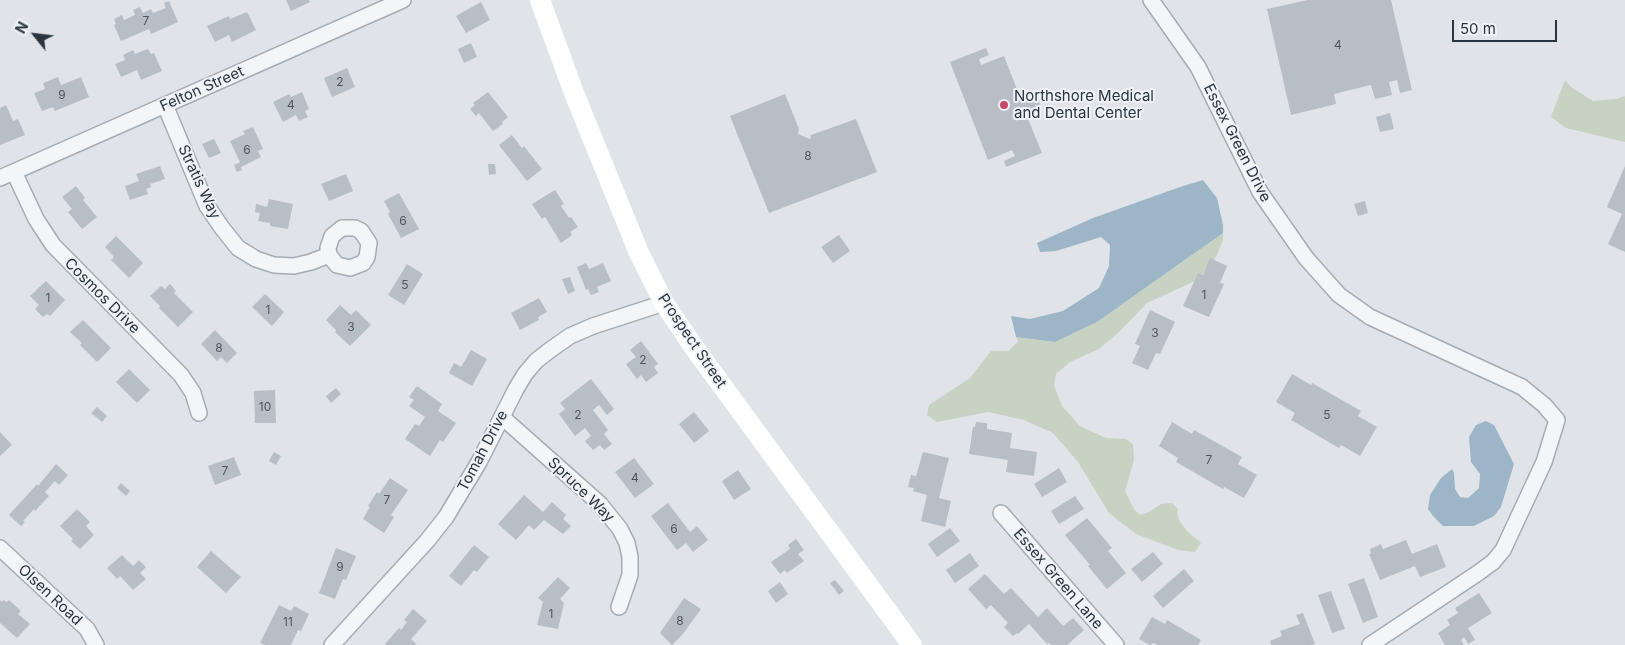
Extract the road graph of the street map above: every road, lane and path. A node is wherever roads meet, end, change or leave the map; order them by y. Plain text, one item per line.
1 (403, 0) edge
2 (540, 0) edge
3 (1151, 0) edge
4 (165, 105) junction
5 (7, 175) edge
6 (329, 255) dead end
7 (664, 303) junction
8 (199, 414) dead end
9 (502, 417) junction
10 (1001, 514) dead end
11 (0, 548) edge
12 (620, 607) dead end
13 (96, 645) edge
14 (332, 645) edge
15 (912, 645) edge
16 (1116, 645) edge
17 (1370, 645) edge

1 - 4 street, Felton Street
2 - 7 street, Prospect Street
3 - 17 street, Essex Green Drive
4 - 5 street, Felton Street
4 - 6 street, Stratis Way
5 - 8 street, Cosmos Drive
7 - 9 street, Tomah Drive
7 - 15 street, Prospect Street
9 - 12 street, Spruce Way
9 - 14 street, Tomah Drive
10 - 16 street, Essex Green Lane
11 - 13 street, Olsen Road

